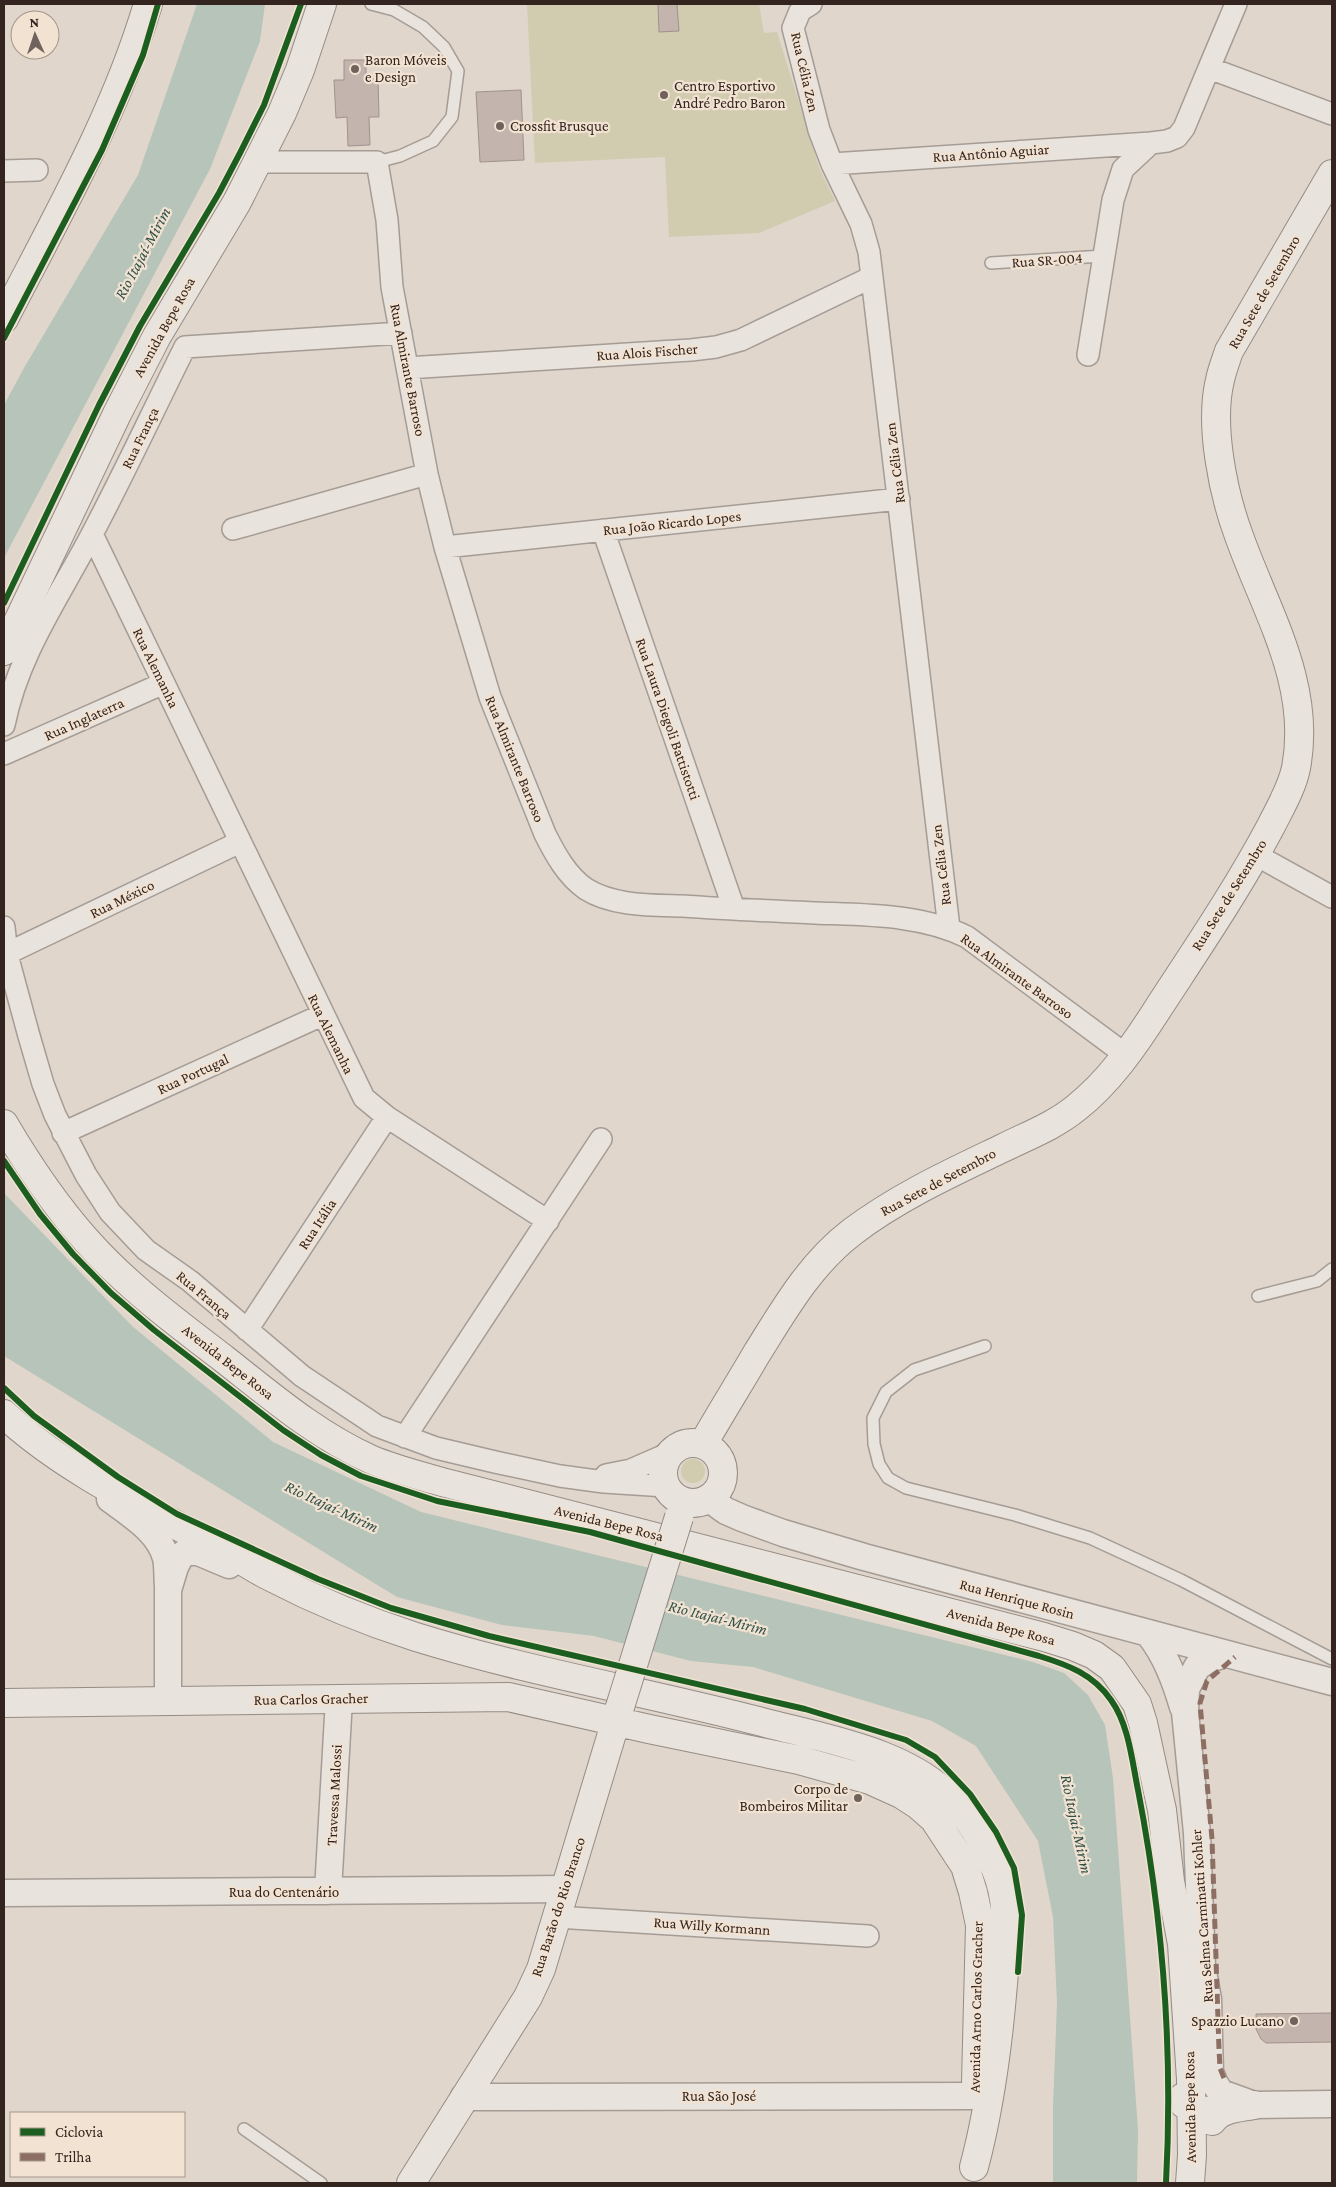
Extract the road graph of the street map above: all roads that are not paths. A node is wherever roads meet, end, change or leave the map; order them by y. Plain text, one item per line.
1 (148, 4) edge
2 (322, 4) edge
3 (371, 4) edge
4 (1236, 4) edge
5 (805, 8) edge
6 (1209, 68) junction
7 (1332, 114) edge
8 (1151, 143) junction
9 (258, 162) junction
10 (377, 162) junction
11 (832, 164) junction
12 (37, 170) dead end
13 (4, 171) edge
14 (1332, 174) edge
15 (1103, 256) junction
16 (991, 263) dead end
17 (872, 277) junction
18 (4, 318) edge
19 (401, 333) junction
20 (1088, 355) dead end
21 (407, 368) junction
22 (427, 474) junction
23 (899, 499) junction
24 (233, 529) dead end
25 (603, 530) junction
26 (92, 534) junction
27 (445, 547) junction
28 (4, 651) edge
29 (164, 683) junction
30 (4, 725) edge
31 (4, 754) edge
32 (240, 842) junction
33 (1256, 855) junction
34 (1332, 897) edge
35 (734, 909) junction
36 (4, 927) edge
37 (949, 928) junction
38 (6, 955) edge
39 (322, 1014) junction
40 (1126, 1055) junction
41 (387, 1117) junction
42 (4, 1124) edge
43 (63, 1133) junction
44 (601, 1139) dead end
45 (548, 1221) junction
46 (1332, 1269) edge
47 (1258, 1296) dead end
48 (246, 1330) junction
49 (985, 1346) dead end
50 (4, 1414) edge
51 (405, 1438) junction
52 (703, 1444) junction
53 (670, 1453) junction
54 (77, 1468) junction
55 (586, 1479) junction
56 (684, 1501) junction
57 (269, 1576) junction
58 (168, 1590) junction
59 (1149, 1634) junction
60 (1226, 1654) junction
61 (1332, 1659) edge
62 (1332, 1682) edge
63 (339, 1698) junction
64 (168, 1701) junction
65 (4, 1703) edge
66 (1185, 1712) junction
67 (618, 1714) junction
68 (1170, 1881) junction
69 (564, 1889) junction
70 (328, 1891) junction
71 (4, 1893) edge
72 (556, 1917) junction
73 (868, 1936) dead end
74 (1202, 1966) junction
75 (1176, 2041) junction
76 (1191, 2079) junction
77 (975, 2096) junction
78 (464, 2097) junction
79 (1332, 2104) edge
80 (1254, 2105) junction
81 (1192, 2109) junction
82 (1225, 2111) junction
83 (244, 2129) dead end
84 (1192, 2154) junction
85 (973, 2175) edge
86 (322, 2183) edge
87 (411, 2183) edge
88 (1175, 2183) edge
89 (1190, 2183) edge

1 - 18 main road
2 - 9 main road, Avenida Bepe Rosa
3 - 10 lane
4 - 6 street, Rua Antônio Aguiar
5 - 11 street, Rua Célia Zen
6 - 7 street
6 - 8 street, Rua Antônio Aguiar
8 - 11 street, Rua Antônio Aguiar
8 - 15 street
9 - 10 street
9 - 28 main road, Avenida Bepe Rosa
10 - 19 street, Rua Almirante Barroso
11 - 17 street, Rua Célia Zen
12 - 13 street
14 - 33 main road, Rua Sete de Setembro
15 - 16 lane, Rua SR-004
15 - 20 street
17 - 21 street, Rua Alois Fischer
17 - 23 street, Rua Célia Zen
19 - 21 street, Rua Almirante Barroso
19 - 26 street, Rua França
21 - 22 street, Rua Almirante Barroso
22 - 24 street
22 - 27 street, Rua Almirante Barroso
23 - 25 street, Rua João Ricardo Lopes
23 - 37 street, Rua Célia Zen
25 - 27 street, Rua João Ricardo Lopes
25 - 35 street, Rua Laura Diegoli Battistotti
26 - 29 street, Rua Alemanha
26 - 30 street, Rua França
27 - 35 street, Rua Almirante Barroso
29 - 31 street, Rua Inglaterra
29 - 32 street, Rua Alemanha
32 - 38 street, Rua México
32 - 39 street, Rua Alemanha
33 - 34 street
33 - 40 main road, Rua Sete de Setembro
35 - 37 street, Rua Almirante Barroso
36 - 38 street, Rua França
37 - 40 street, Rua Almirante Barroso
38 - 43 street, Rua França
39 - 41 street, Rua Alemanha
39 - 43 street, Rua Portugal
40 - 52 main road, Rua Sete de Setembro
41 - 45 street, Rua Alemanha
41 - 48 street, Rua Itália
42 - 68 main road, Avenida Bepe Rosa
43 - 48 street, Rua França
44 - 45 street
45 - 51 street
46 - 47 lane
48 - 51 street, Rua França
49 - 61 lane
50 - 54 main road
51 - 55 street, Rua França
52 - 53 main road
52 - 56 main road
53 - 55 street, Rua França
53 - 56 main road
54 - 57 main road
54 - 58 street
55 - 56 street, Rua França
56 - 59 street, Rua Henrique Rosin
56 - 67 main road, Rua Barão do Rio Branco, bridge
57 - 58 street
57 - 85 main road
58 - 64 street
59 - 60 street, Rua Henrique Rosin
59 - 66 street, Rua Selma Carminatti Kohler
60 - 62 street, Rua Henrique Rosin
60 - 66 street, Rua Selma Carminatti Kohler
63 - 64 main road, Rua Carlos Gracher
63 - 67 main road, Rua Carlos Gracher
63 - 70 street, Travessa Malossi
64 - 65 main road, Rua Carlos Gracher
66 - 74 street, Rua Selma Carminatti Kohler
67 - 69 main road, Rua Barão do Rio Branco
67 - 77 main road, Avenida Arno Carlos Gracher
68 - 75 main road, Avenida Bepe Rosa
68 - 76 main road, Avenida Bepe Rosa
69 - 70 street, Rua do Centenário
69 - 72 main road, Rua Barão do Rio Branco
70 - 71 street, Rua do Centenário
72 - 73 street, Rua Willy Kormann
72 - 78 main road, Rua Barão do Rio Branco
74 - 76 main road
74 - 80 street, Rua Selma Carminatti Kohler
75 - 81 main road
75 - 88 main road, Avenida Bepe Rosa
76 - 81 main road, Avenida Bepe Rosa
77 - 78 street, Rua São José
77 - 85 main road, Avenida Arno Carlos Gracher
78 - 87 main road, Rua Barão do Rio Branco
79 - 80 street, Rua Selma Carminatti Kohler
80 - 82 main road
81 - 82 main road
81 - 84 main road, Avenida Bepe Rosa
82 - 84 main road
83 - 86 lane
84 - 89 main road, Avenida Bepe Rosa

